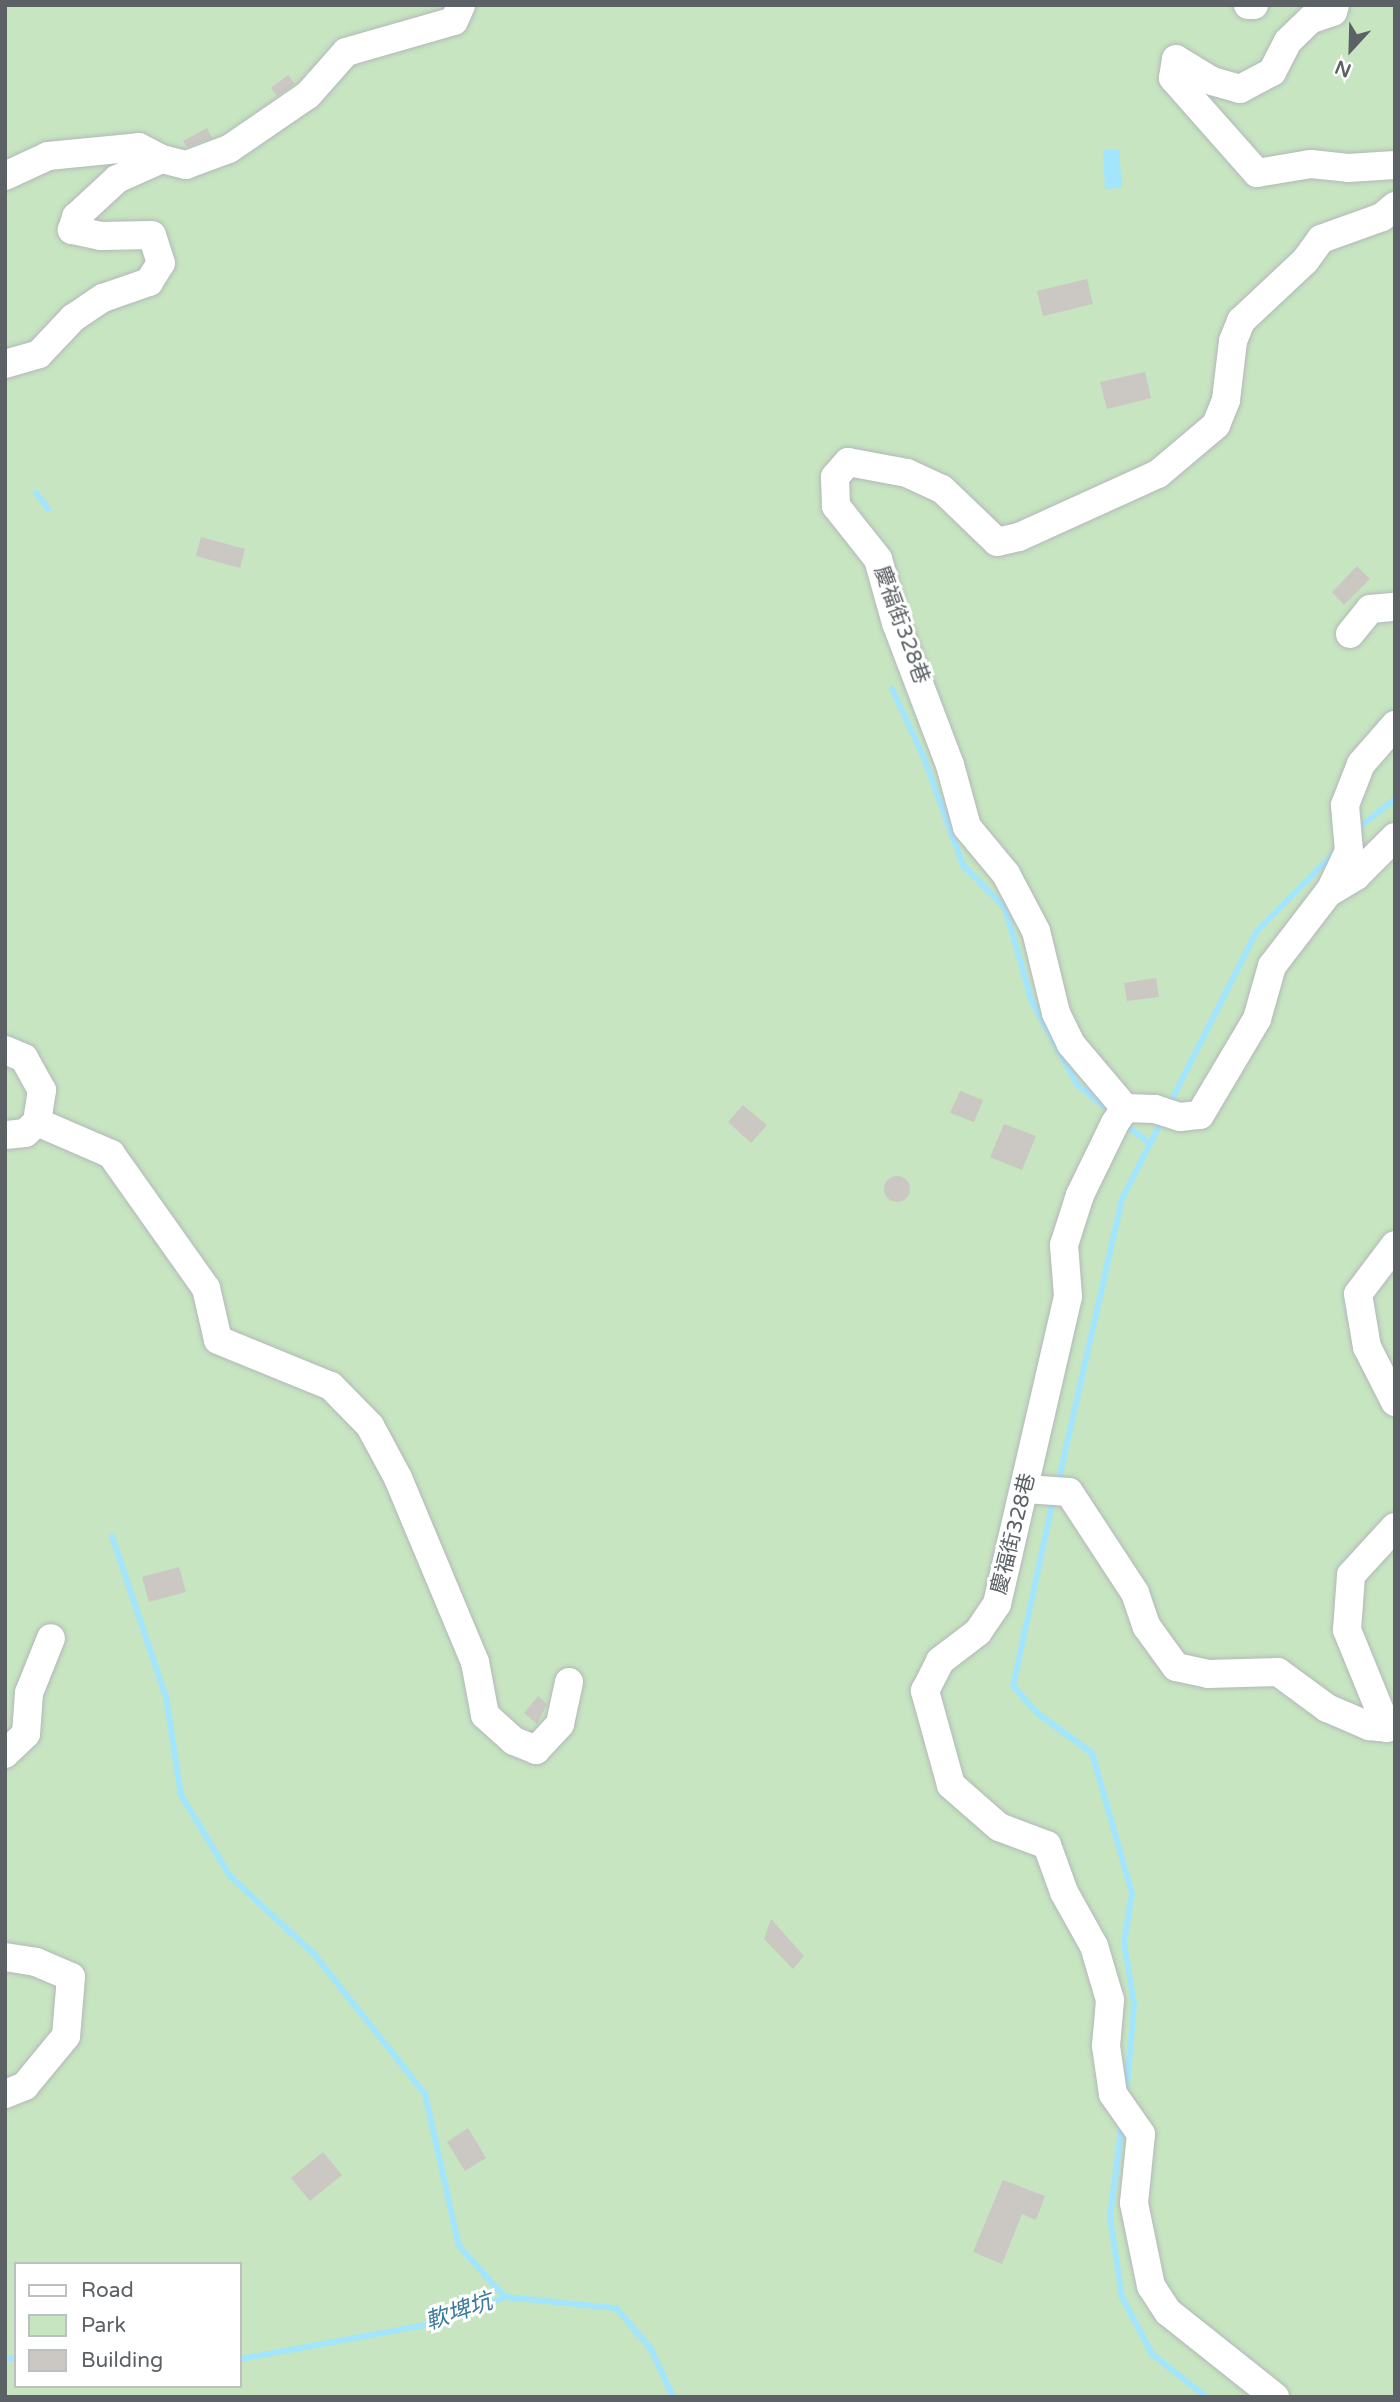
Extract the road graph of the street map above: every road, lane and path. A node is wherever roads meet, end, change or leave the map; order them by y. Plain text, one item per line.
1 (461, 5) edge
2 (1248, 5) edge
3 (1254, 5) edge
4 (1335, 5) edge
5 (162, 159) junction
6 (1395, 165) edge
7 (5, 176) edge
8 (1395, 206) edge
9 (5, 364) edge
10 (1395, 607) edge
11 (1349, 634) dead end
12 (1395, 725) edge
13 (1395, 837) edge
14 (1328, 893) junction
15 (5, 1051) edge
16 (1121, 1114) junction
17 (37, 1122) junction
18 (5, 1135) edge
19 (1395, 1245) edge
20 (1395, 1402) edge
21 (1046, 1490) junction
22 (1395, 1527) edge
23 (51, 1638) dead end
24 (569, 1682) dead end
25 (5, 1754) edge
26 (5, 1957) edge
27 (5, 2094) edge
28 (1275, 2397) edge

1 - 5 street
2 - 3 street
4 - 6 street
5 - 7 street
5 - 9 street
8 - 16 street, 慶福街328巷
10 - 11 street
12 - 14 street
13 - 14 street
14 - 16 street
15 - 17 street
16 - 21 street, 慶福街328巷
17 - 18 street
17 - 24 street
19 - 20 street
21 - 22 street, 慶福街328巷
21 - 28 street, 慶福街328巷
23 - 25 street
26 - 27 street

